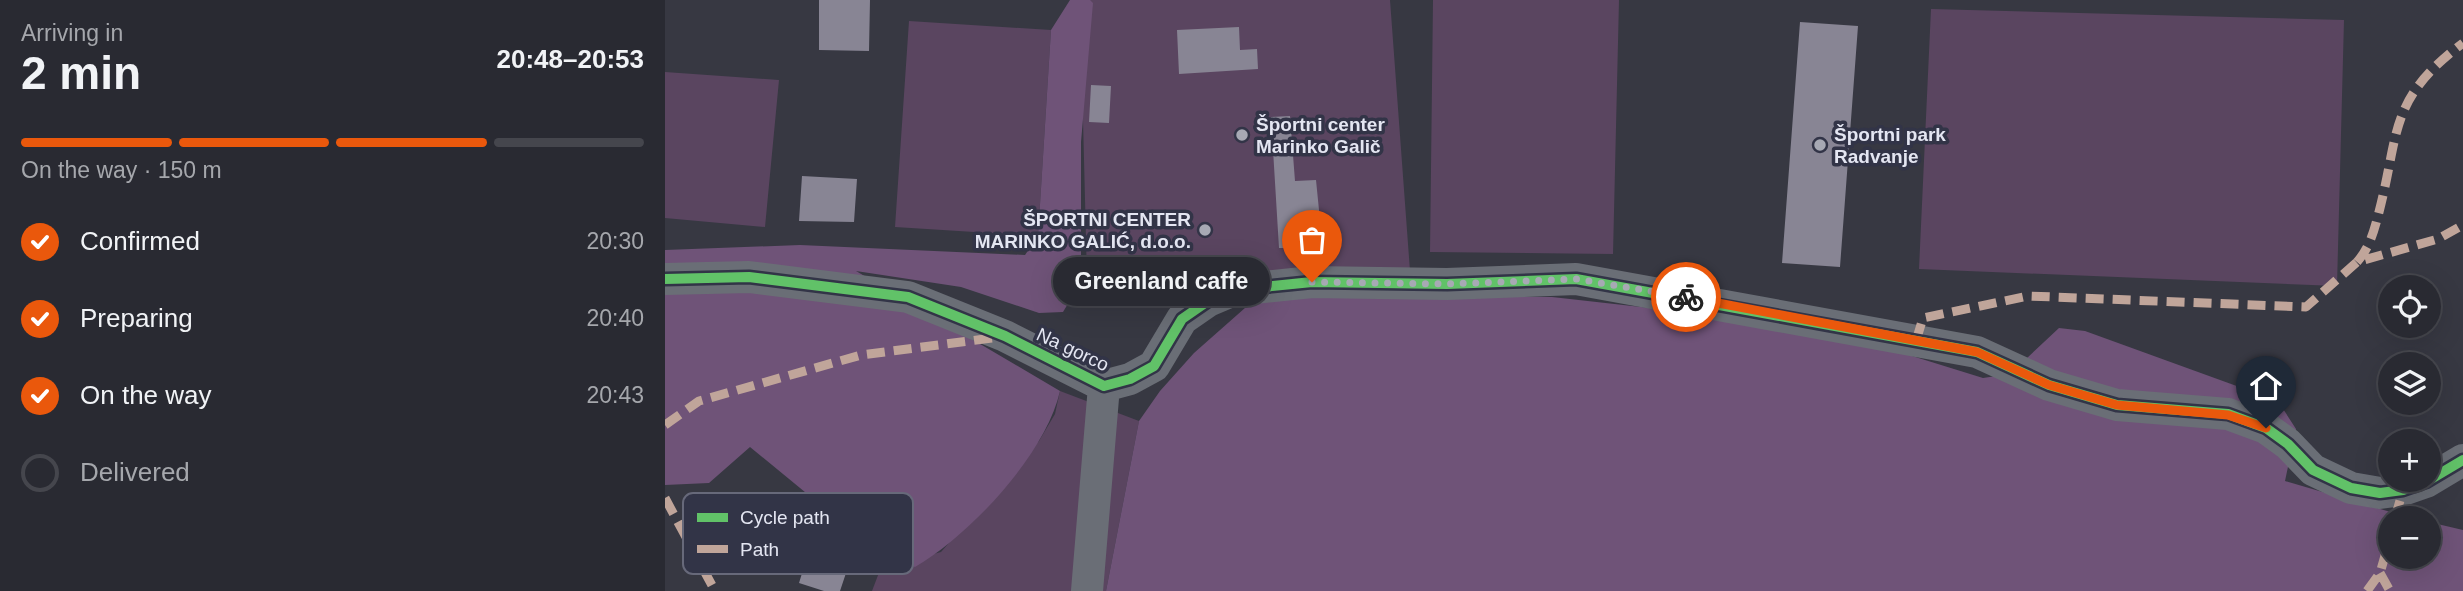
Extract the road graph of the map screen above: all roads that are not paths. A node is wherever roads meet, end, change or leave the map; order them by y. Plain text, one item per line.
1 (665, 279) edge
2 (1104, 386) junction
3 (2463, 460) edge
4 (1087, 591) edge

1 - 2 street, Na gorco
2 - 3 street, Na gorco
2 - 4 street, Na gorco

